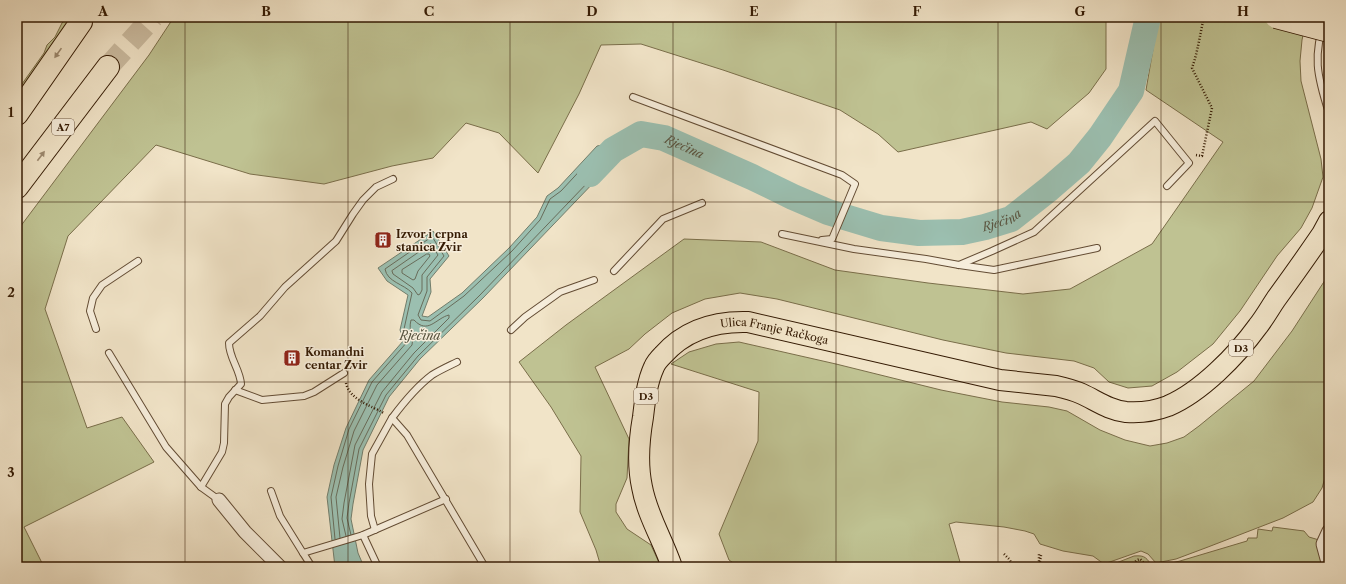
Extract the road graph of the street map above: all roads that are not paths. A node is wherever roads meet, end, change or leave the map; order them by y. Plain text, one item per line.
1 (1276, 17) edge
2 (1326, 17) edge
3 (81, 22) dead end
4 (1329, 31) edge
5 (108, 67) tunnel mouth
6 (633, 97) dead end
7 (1329, 112) edge
8 (17, 114) edge
9 (393, 179) dead end
10 (1167, 186) dead end
11 (17, 187) edge
12 (702, 203) dead end
13 (1329, 221) edge
14 (782, 234) dead end
15 (815, 240) junction
16 (1097, 248) dead end
17 (138, 261) dead end
18 (959, 265) junction
19 (614, 271) dead end
20 (594, 280) dead end
21 (96, 329) dead end
22 (511, 330) dead end
23 (109, 353) dead end
24 (457, 362) dead end
25 (344, 374) road end
26 (235, 390) junction
27 (392, 418) junction
28 (202, 487) junction
29 (271, 491) dead end
30 (446, 499) junction
31 (219, 500) joint
32 (375, 530) junction
33 (1329, 531) edge
34 (363, 535) junction
35 (302, 554) junction
36 (1329, 566) edge
37 (280, 567) edge
38 (312, 567) edge
39 (378, 567) edge
40 (485, 567) edge
41 (672, 567) edge

1 - 4 highway, bridge
2 - 7 lane
3 -> 8 highway
11 -> 5 highway, A7
6 - 15 lane
9 - 26 lane
10 - 18 lane
12 - 19 lane
13 - 41 main road, Ulica Franje Račkoga / D3
14 - 15 lane
15 - 18 lane
16 - 18 lane
17 - 21 lane
20 - 22 lane
23 - 28 lane
24 - 27 lane
25 - 26 lane
26 - 28 lane
27 - 30 lane
27 - 32 lane
28 - 31 lane
29 - 35 lane
30 - 32 lane
30 - 40 lane
31 - 37 street
32 - 34 lane
33 - 36 street
34 - 35 lane
34 - 39 lane
35 - 38 lane

